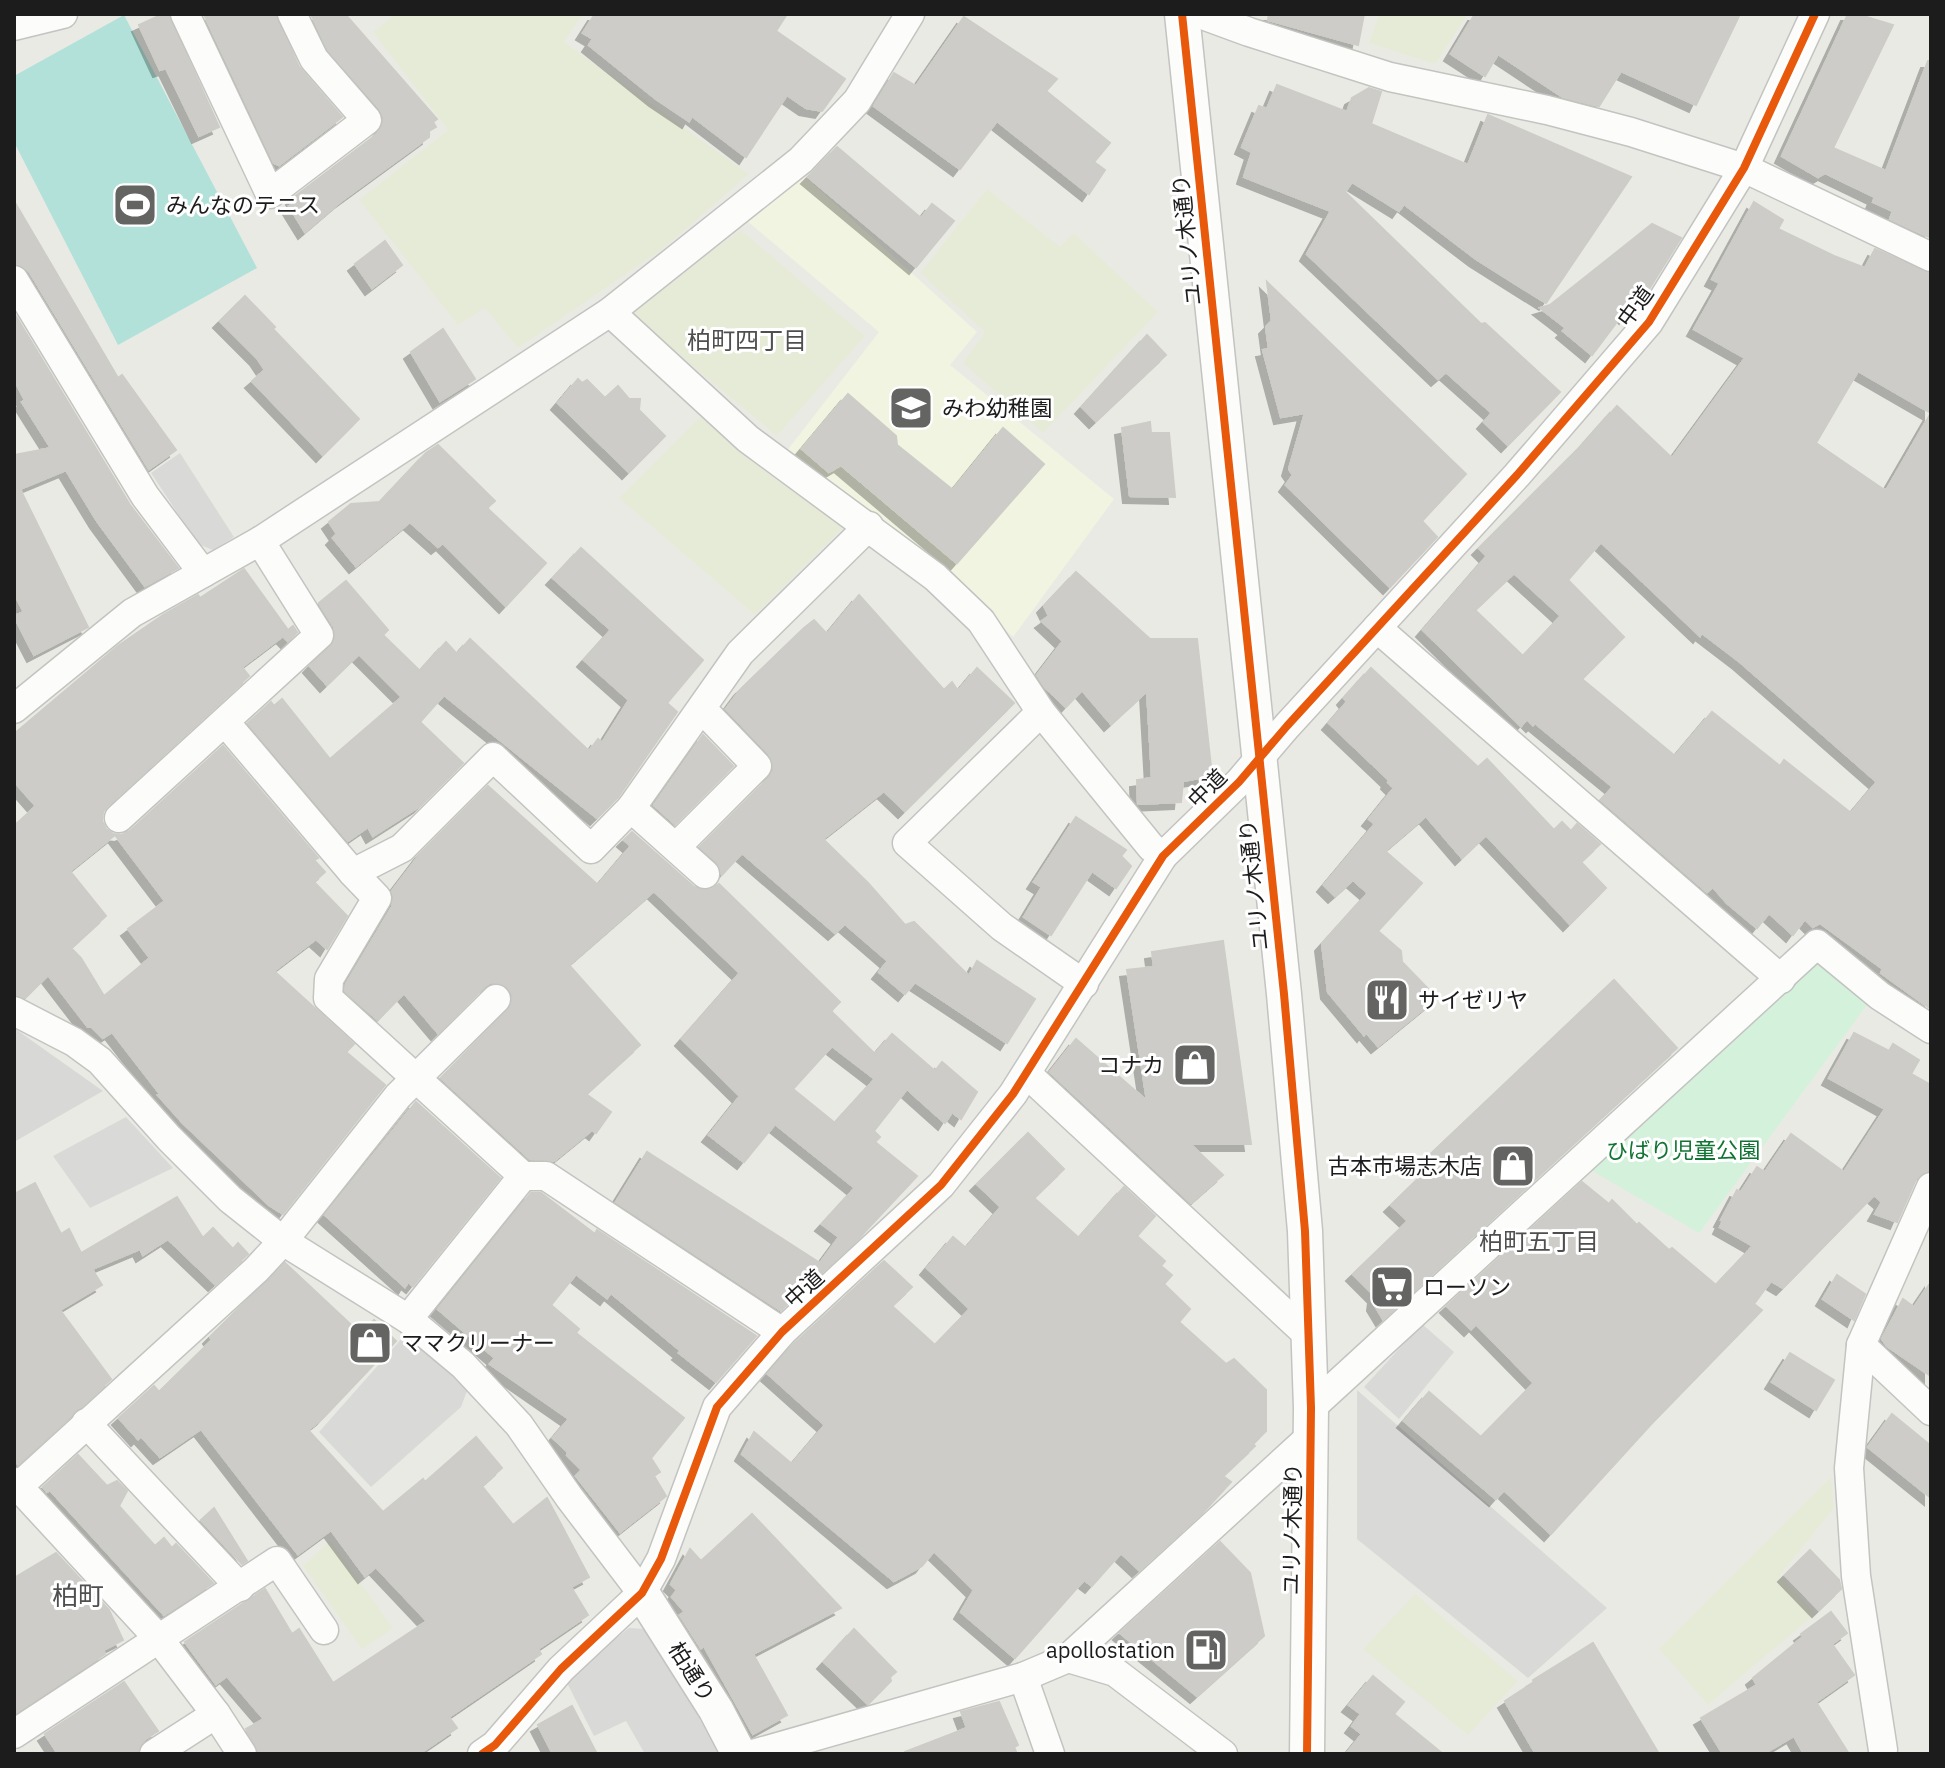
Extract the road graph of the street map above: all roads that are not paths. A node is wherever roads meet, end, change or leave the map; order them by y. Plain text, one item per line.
1 (63, 14) edge
2 (185, 14) edge
3 (292, 14) edge
4 (910, 14) edge
5 (1182, 14) edge
6 (1200, 14) edge
7 (1815, 14) edge
8 (14, 26) edge
9 (1744, 168) junction
10 (1931, 257) edge
11 (14, 280) edge
12 (610, 312) junction
13 (869, 526) junction
14 (260, 541) junction
15 (203, 573) junction
16 (1377, 628) junction
17 (14, 709) edge
18 (702, 709) junction
19 (1041, 712) junction
20 (225, 722) junction
21 (1258, 759) junction
22 (631, 808) junction
23 (119, 818) dead end
24 (676, 847) junction
25 (1163, 856) junction
26 (353, 873) junction
27 (705, 874) dead end
28 (1781, 979) junction
29 (1084, 984) junction
30 (496, 999) dead end
31 (14, 1011) edge
32 (1931, 1029) edge
33 (1027, 1074) junction
34 (414, 1079) junction
35 (523, 1176) junction
36 (1931, 1187) edge
37 (283, 1241) junction
38 (408, 1319) junction
39 (782, 1332) junction
40 (1309, 1336) junction
41 (1861, 1345) junction
42 (1931, 1411) edge
43 (1311, 1422) junction
44 (86, 1423) junction
45 (17, 1484) edge
46 (240, 1587) junction
47 (642, 1593) junction
48 (324, 1630) dead end
49 (159, 1639) junction
50 (1068, 1658) junction
51 (1023, 1677) junction
52 (216, 1714) junction
53 (14, 1734) edge
54 (1887, 1753) edge
55 (154, 1754) edge
56 (242, 1754) edge
57 (482, 1754) edge
58 (739, 1754) edge
59 (753, 1754) edge
60 (1050, 1754) edge
61 (1223, 1754) edge
62 (1307, 1754) edge

1 - 8 street
2 - 3 street
4 - 12 street
5 - 21 street, ユリノ木通り
6 - 9 street
7 - 9 street, 中道
9 - 10 street
9 - 16 street, 中道
11 - 15 street
12 - 13 street
12 - 14 street
13 - 18 street
13 - 19 street
14 - 15 street
14 - 20 street
15 - 17 street
16 - 21 street, 中道
16 - 28 street
18 - 22 street
18 - 24 street
19 - 25 street
19 - 29 street
20 - 23 street
20 - 26 street
21 - 25 street, 中道
21 - 40 street, ユリノ木通り
22 - 24 street
22 - 26 street
24 - 27 street
25 - 29 street, 中道
26 - 34 street
28 - 32 street
28 - 43 street
29 - 33 street, 中道
30 - 34 street
31 - 37 street
33 - 39 street, 中道
33 - 40 street
34 - 35 street
34 - 37 street
35 - 38 street
35 - 39 street
36 - 41 street
37 - 38 street
37 - 44 street
38 - 47 street
39 - 47 street, 中道
40 - 43 street, ユリノ木通り
41 - 42 street
41 - 54 street
43 - 50 street
43 - 62 street, ユリノ木通り
44 - 45 street
44 - 46 street
45 - 49 street
46 - 48 street
46 - 49 street
47 - 57 street, 中道
47 - 58 street, 柏通り
49 - 52 street
49 - 53 street
50 - 51 street
50 - 61 street
51 - 59 street
51 - 60 street
52 - 55 street
52 - 56 street

